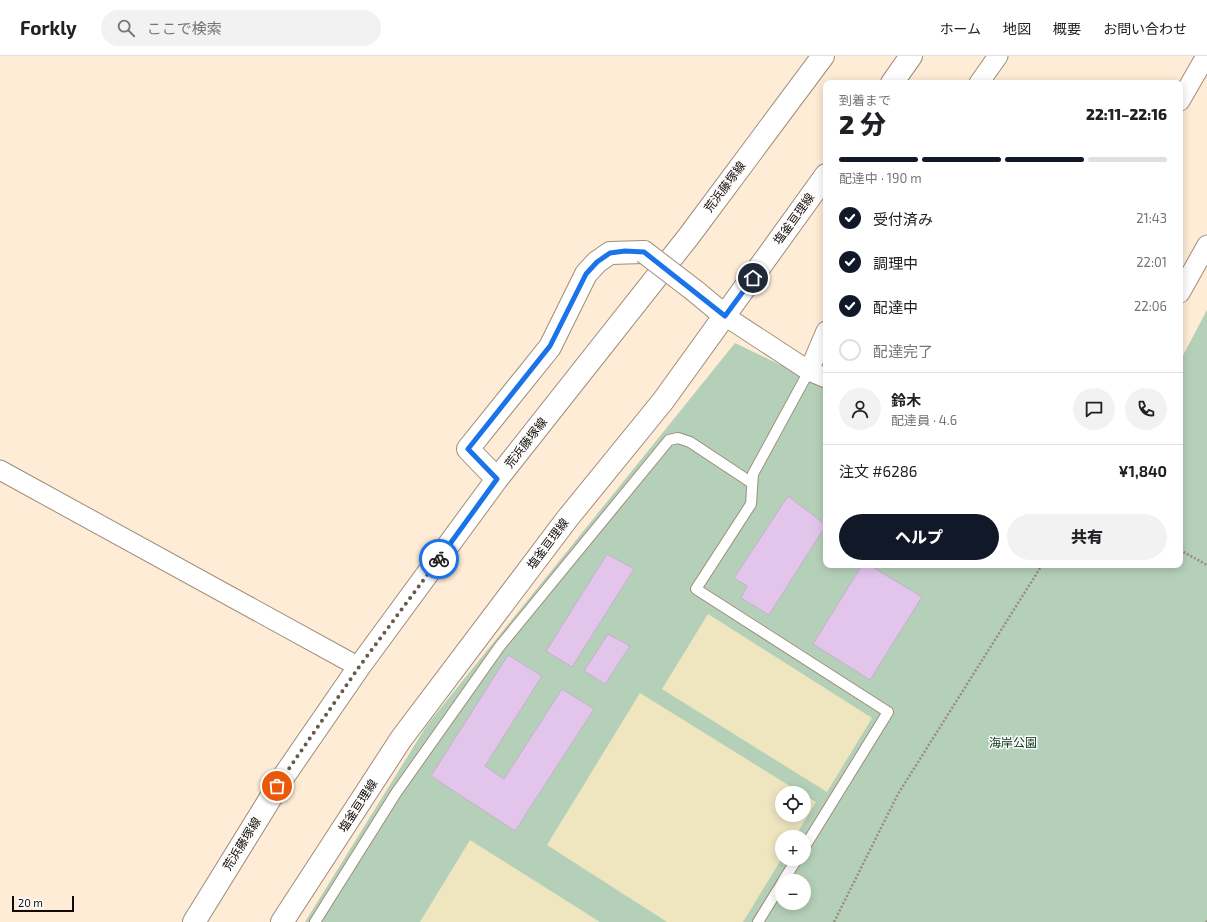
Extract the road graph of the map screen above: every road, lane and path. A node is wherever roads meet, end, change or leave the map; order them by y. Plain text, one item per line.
1 (823, 56) edge
2 (911, 56) edge
3 (998, 56) edge
4 (1206, 56) edge
5 (894, 80) edge
6 (981, 80) edge
7 (1183, 96) edge
8 (823, 179) edge
9 (1207, 245) edge
10 (1183, 288) edge
11 (725, 316) junction
12 (823, 338) edge
13 (808, 371) junction
14 (823, 377) edge
15 (0, 470) edge
16 (497, 479) junction
17 (752, 483) junction
18 (1183, 552) edge
19 (1207, 565) edge
20 (1040, 568) edge
21 (359, 667) junction
22 (811, 837) edge
23 (775, 895) edge
24 (194, 922) edge
25 (282, 922) edge
26 (315, 922) edge
27 (758, 922) edge
28 (834, 922) edge

1 - 16 street, 荒浜藤塚線
2 - 5 street
3 - 6 street
4 - 7 street
8 - 11 street, 塩釜亘理線
9 - 10 street
11 - 13 street
11 - 16 street, bridge
11 - 25 street, 塩釜亘理線
12 - 13 street
13 - 14 street
13 - 17 lane
15 - 21 street
16 - 21 street, 荒浜藤塚線
17 - 22 lane
17 - 26 lane
18 - 19 path
20 - 28 path
21 - 24 street, 荒浜藤塚線
23 - 27 lane

